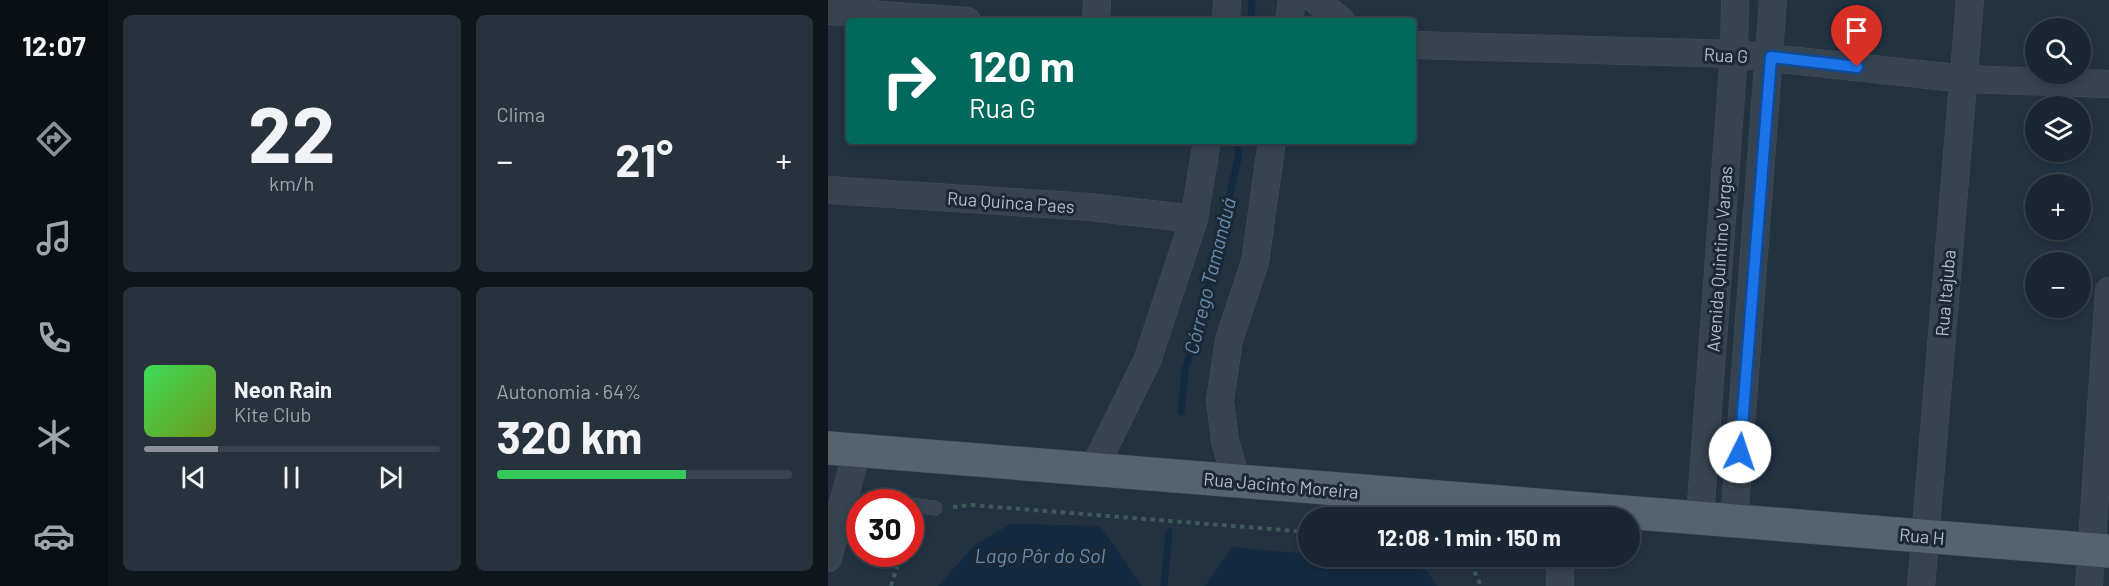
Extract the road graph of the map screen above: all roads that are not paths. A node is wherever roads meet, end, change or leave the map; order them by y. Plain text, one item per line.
1 (1097, 0) edge
2 (1227, 0) edge
3 (1292, 0) edge
4 (1316, 0) edge
5 (1736, 0) edge
6 (1773, 0) edge
7 (1970, 0) edge
8 (828, 11) edge
9 (925, 18) edge
10 (1096, 18) edge
11 (1226, 18) edge
12 (1289, 18) edge
13 (1337, 18) edge
14 (1416, 45) edge
15 (1734, 54) junction
16 (1771, 57) junction
17 (1965, 79) junction
18 (2109, 84) edge
19 (1207, 144) edge
20 (1272, 144) edge
21 (828, 190) edge
22 (1194, 219) junction
23 (2109, 291) edge
24 (843, 449) edge
25 (1093, 470) junction
26 (1237, 482) junction
27 (924, 507) edge
28 (1497, 507) edge
29 (935, 508) road end
30 (1640, 515) edge
31 (1700, 517) junction
32 (1734, 521) junction
33 (846, 532) edge
34 (1923, 536) junction
35 (831, 547) edge
36 (2100, 550) edge
37 (1560, 567) edge
38 (1560, 586) edge
39 (1921, 586) edge
40 (2089, 586) edge

1 - 10 street
2 - 11 street
3 - 12 street
4 - 13 street
5 - 15 street, Avenida Quintino Vargas
6 - 16 street, Avenida Quintino Vargas
7 - 17 street, Rua Itajuba
8 - 9 street
14 - 15 street, Rua G
15 - 16 street, Rua G
15 - 31 street, Avenida Quintino Vargas
16 - 17 street, Rua G
16 - 32 street, Avenida Quintino Vargas
17 - 18 street, Rua G
17 - 34 street, Rua Itajuba
19 - 22 street
20 - 26 street
21 - 22 street, Rua Quinca Paes
22 - 25 street
23 - 36 street
24 - 25 main road, Rua Jacinto Moreira
24 - 35 street
25 - 26 main road, Rua Jacinto Moreira
26 - 28 main road, Rua Jacinto Moreira
27 - 29 lane
30 - 31 main road, Rua Jacinto Moreira
31 - 32 main road, Rua Jacinto Moreira
32 - 34 main road, Rua H
33 - 35 lane
34 - 36 main road, Rua H
34 - 39 street, Rua Itajuba
36 - 40 street
37 - 38 street

